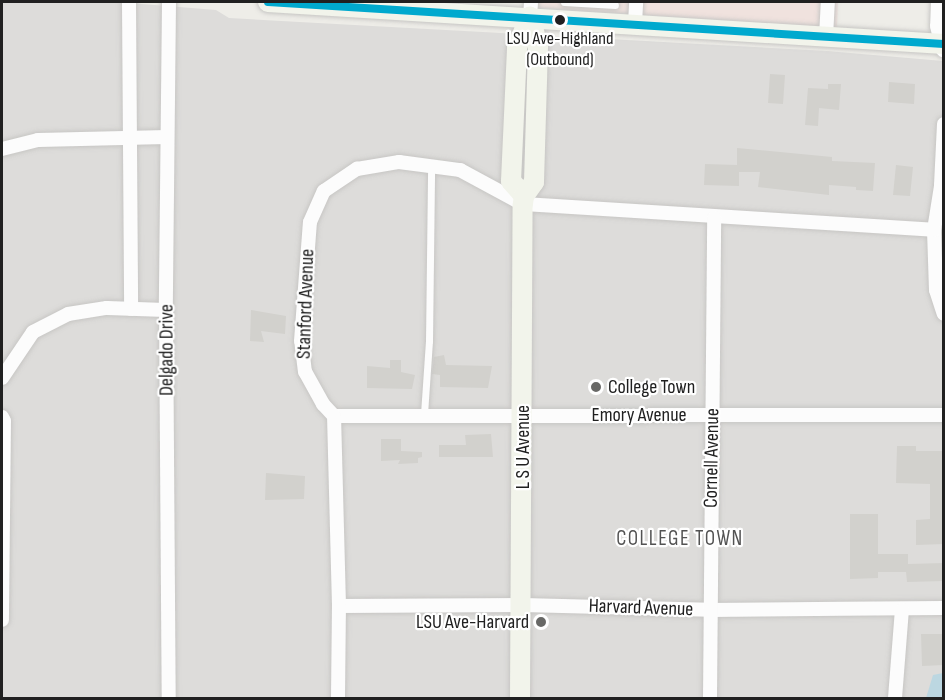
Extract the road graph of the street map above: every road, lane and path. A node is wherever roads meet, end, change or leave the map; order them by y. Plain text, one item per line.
1 (129, 2) edge
2 (169, 2) edge
3 (268, 2) edge
4 (297, 2) edge
5 (636, 2) edge
6 (828, 2) edge
7 (938, 2) edge
8 (561, 7) edge
9 (530, 9) edge
10 (614, 10) edge
11 (635, 24) junction
12 (826, 36) junction
13 (943, 47) edge
14 (944, 124) edge
15 (167, 137) junction
16 (131, 138) junction
17 (2, 149) edge
18 (431, 166) junction
19 (942, 186) edge
20 (523, 200) junction
21 (714, 218) junction
22 (934, 231) junction
23 (131, 309) junction
24 (166, 310) junction
25 (944, 314) edge
26 (2, 378) edge
27 (424, 414) junction
28 (713, 414) junction
29 (524, 415) junction
30 (944, 415) edge
31 (334, 416) junction
32 (2, 417) edge
33 (523, 605) junction
34 (339, 606) junction
35 (944, 608) edge
36 (709, 610) junction
37 (902, 610) junction
38 (2, 620) edge
39 (169, 699) edge
40 (338, 699) edge
41 (520, 699) edge
42 (710, 699) edge
43 (895, 699) edge

1 - 16 street, Delgado Drive
2 - 15 street, Delgado Drive
3 - 4 street
4 - 9 street
5 - 11 street
6 - 12 street
7 - 13 street
8 - 9 street
8 - 10 street
9 - 20 street, L S U Avenue
10 - 11 street
11 - 12 street
12 - 13 street
14 - 19 street
15 - 16 street
15 - 24 street, Delgado Drive
16 - 17 street
16 - 23 street, Delgado Drive
18 - 20 street, Stanford Avenue
18 - 27 lane
18 - 31 street, Stanford Avenue
19 - 22 street
20 - 21 street
20 - 29 street, L S U Avenue
21 - 22 street
21 - 28 street, Cornell Avenue
22 - 25 street
23 - 24 street
23 - 26 street
24 - 39 street, Delgado Drive
27 - 29 street, Emory Avenue
27 - 31 street, Emory Avenue
28 - 29 street, Emory Avenue
28 - 30 street, Emory Avenue
28 - 36 street, Cornell Avenue
29 - 33 street, L S U Avenue
31 - 34 street
32 - 38 street
33 - 34 street, Harvard Avenue
33 - 36 street, Harvard Avenue
33 - 41 street, L S U Avenue
34 - 40 street
35 - 37 street, Harvard Avenue
36 - 37 street, Harvard Avenue
36 - 42 street, Cornell Avenue
37 - 43 street

